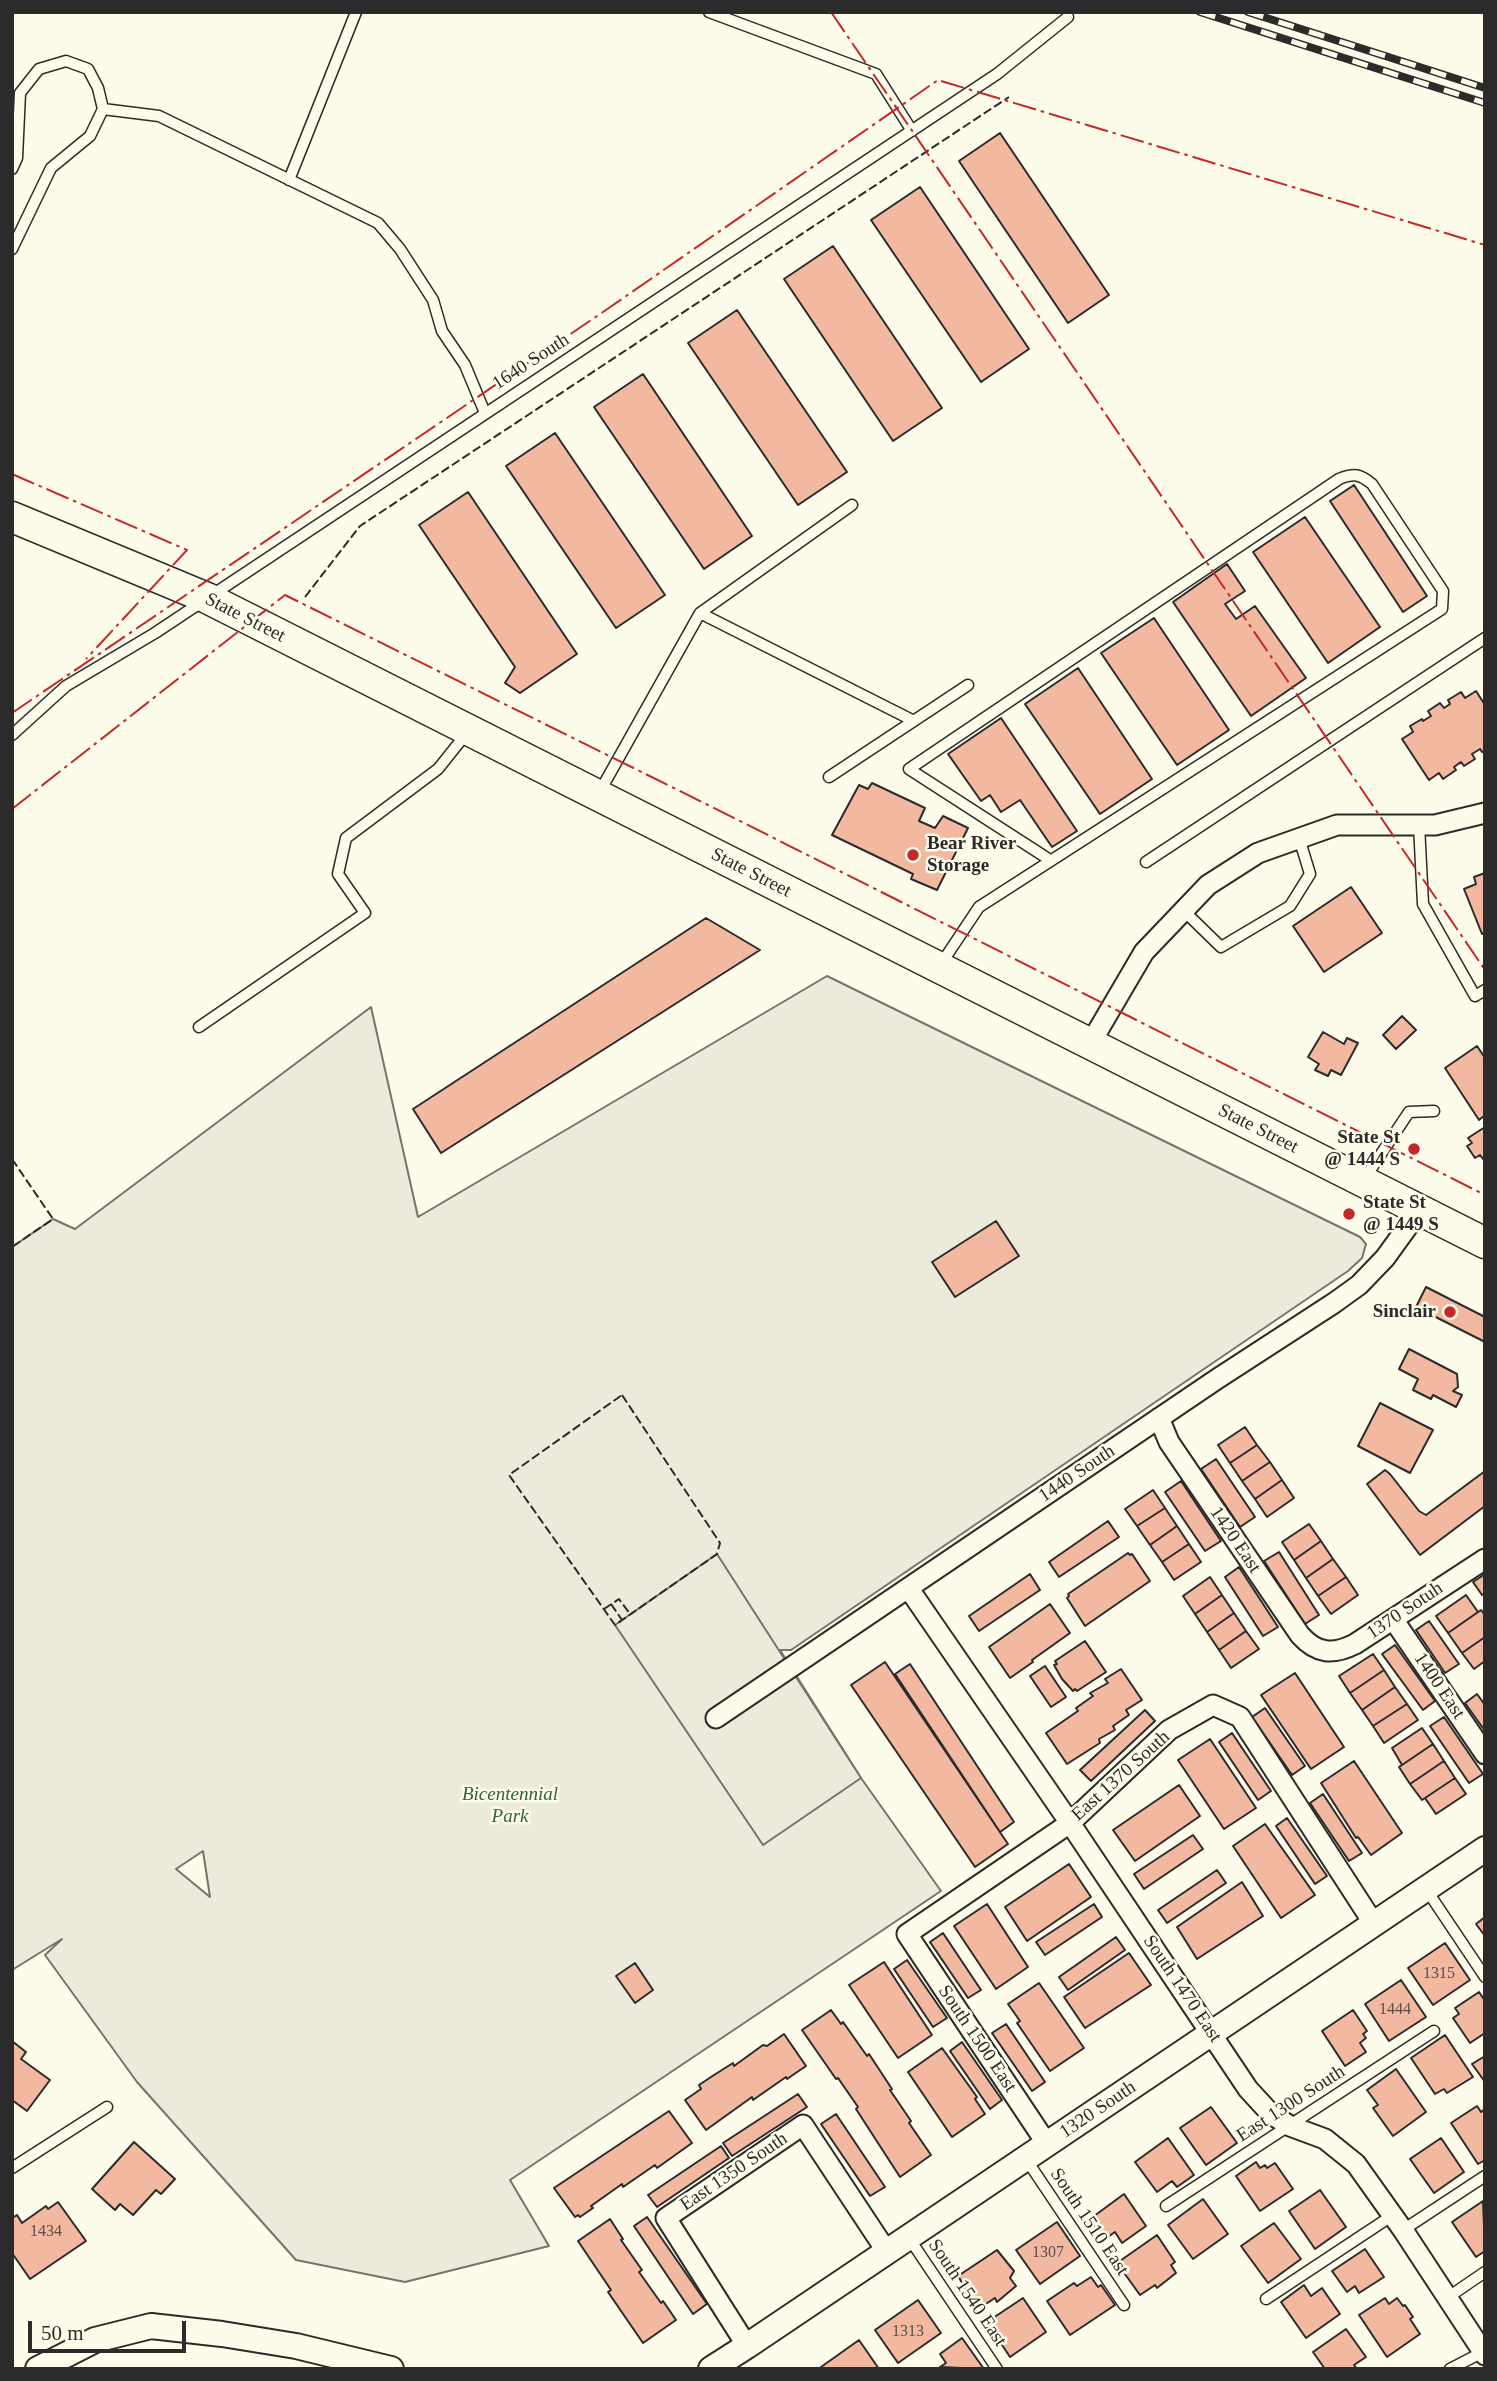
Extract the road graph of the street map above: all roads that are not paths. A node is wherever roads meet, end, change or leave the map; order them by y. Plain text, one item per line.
1 (356, 12) edge
2 (709, 12) edge
3 (1069, 17) dead end
4 (16, 93) edge
5 (103, 109) junction
6 (912, 131) junction
7 (12, 169) edge
8 (289, 180) junction
9 (12, 248) edge
10 (485, 413) junction
11 (852, 505) dead end
12 (12, 517) edge
13 (207, 598) junction
14 (700, 614) junction
15 (1484, 641) edge
16 (968, 685) dead end
17 (914, 721) junction
18 (469, 731) junction
19 (12, 736) edge
20 (830, 777) dead end
21 (597, 796) junction
22 (1485, 813) edge
23 (1419, 825) junction
24 (1299, 838) junction
25 (1049, 860) junction
26 (1146, 862) dead end
27 (1183, 911) junction
28 (939, 968) junction
29 (1485, 990) edge
30 (199, 1027) dead end
31 (1090, 1044) junction
32 (1434, 1111) dead end
33 (1363, 1181) junction
34 (1419, 1211) junction
35 (1479, 1236) edge
36 (1159, 1418) junction
37 (1485, 1559) edge
38 (909, 1588) junction
39 (1393, 1619) junction
40 (1322, 1652) joint
41 (716, 1718) dead end
42 (1485, 1754) edge
43 (1070, 1823) junction
44 (1485, 1849) edge
45 (1426, 1889) junction
46 (1374, 1924) junction
47 (907, 1934) joint
48 (1485, 1977) edge
49 (1434, 2031) dead end
50 (1212, 2033) junction
51 (107, 2107) dead end
52 (1290, 2126) junction
53 (1047, 2144) junction
54 (1025, 2159) junction
55 (12, 2168) edge
56 (1485, 2176) edge
57 (1166, 2206) dead end
58 (1398, 2222) junction
59 (908, 2238) junction
60 (887, 2252) junction
61 (1485, 2272) edge
62 (1447, 2298) junction
63 (1266, 2299) dead end
64 (1124, 2305) dead end
65 (747, 2346) junction
66 (1484, 2354) edge
67 (38, 2369) edge
68 (391, 2369) edge
69 (711, 2369) edge
70 (997, 2369) edge
71 (1450, 2369) edge

1 - 8 lane
2 - 6 lane
3 - 6 lane, 1640 South
4 - 5 lane
4 - 7 lane
5 - 8 lane
5 - 9 lane
6 - 10 lane, 1640 South
8 - 10 lane
10 - 13 lane, 1640 South
11 - 14 lane
12 - 13 main road, State Street
13 - 18 main road, State Street
13 - 19 lane, 1640 South
14 - 17 lane
14 - 21 lane
15 - 26 lane
16 - 17 lane
17 - 20 lane
18 - 21 main road, State Street
18 - 30 lane
21 - 28 main road, State Street
22 - 23 street
23 - 24 street
23 - 29 lane
24 - 27 street
24 - 27 lane
25 - 25 lane
25 - 28 lane
27 - 31 street
28 - 31 main road, State Street
31 - 33 main road, State Street
32 - 33 lane
33 - 34 main road, State Street
34 - 35 main road, State Street
34 - 36 street, 1440 South
36 - 38 street, 1440 South
36 - 40 street, 1420 East
37 - 39 street, 1370 Sotuh
38 - 41 street, 1440 South
38 - 43 street, South 1470 East
39 - 40 street, 1370 Sotuh
39 - 42 street, 1400 East
43 - 46 street, East 1370 South
43 - 47 street, East 1370 South
43 - 50 street, South 1470 East
44 - 45 street, 1320 South
45 - 46 street, 1320 South
45 - 48 lane
46 - 50 street, 1320 South
47 - 53 street, South 1500 East
49 - 52 lane, East 1300 South
50 - 52 street, South 1470 East
50 - 53 street, 1320 South
51 - 55 lane
52 - 57 lane, East 1300 South
52 - 58 street, South 1470 East
53 - 54 street, 1320 South
54 - 59 street, 1320 South
54 - 64 lane, South 1510 East
56 - 58 lane
58 - 62 street, South 1470 East
58 - 63 lane
59 - 60 street, 1320 South
59 - 70 lane, South 1540 East
60 - 65 street, 1320 South
60 - 65 street, East 1350 South
61 - 62 lane
62 - 66 street, South 1470 East
65 - 69 street, 1320 South
66 - 71 lane
67 - 68 street

